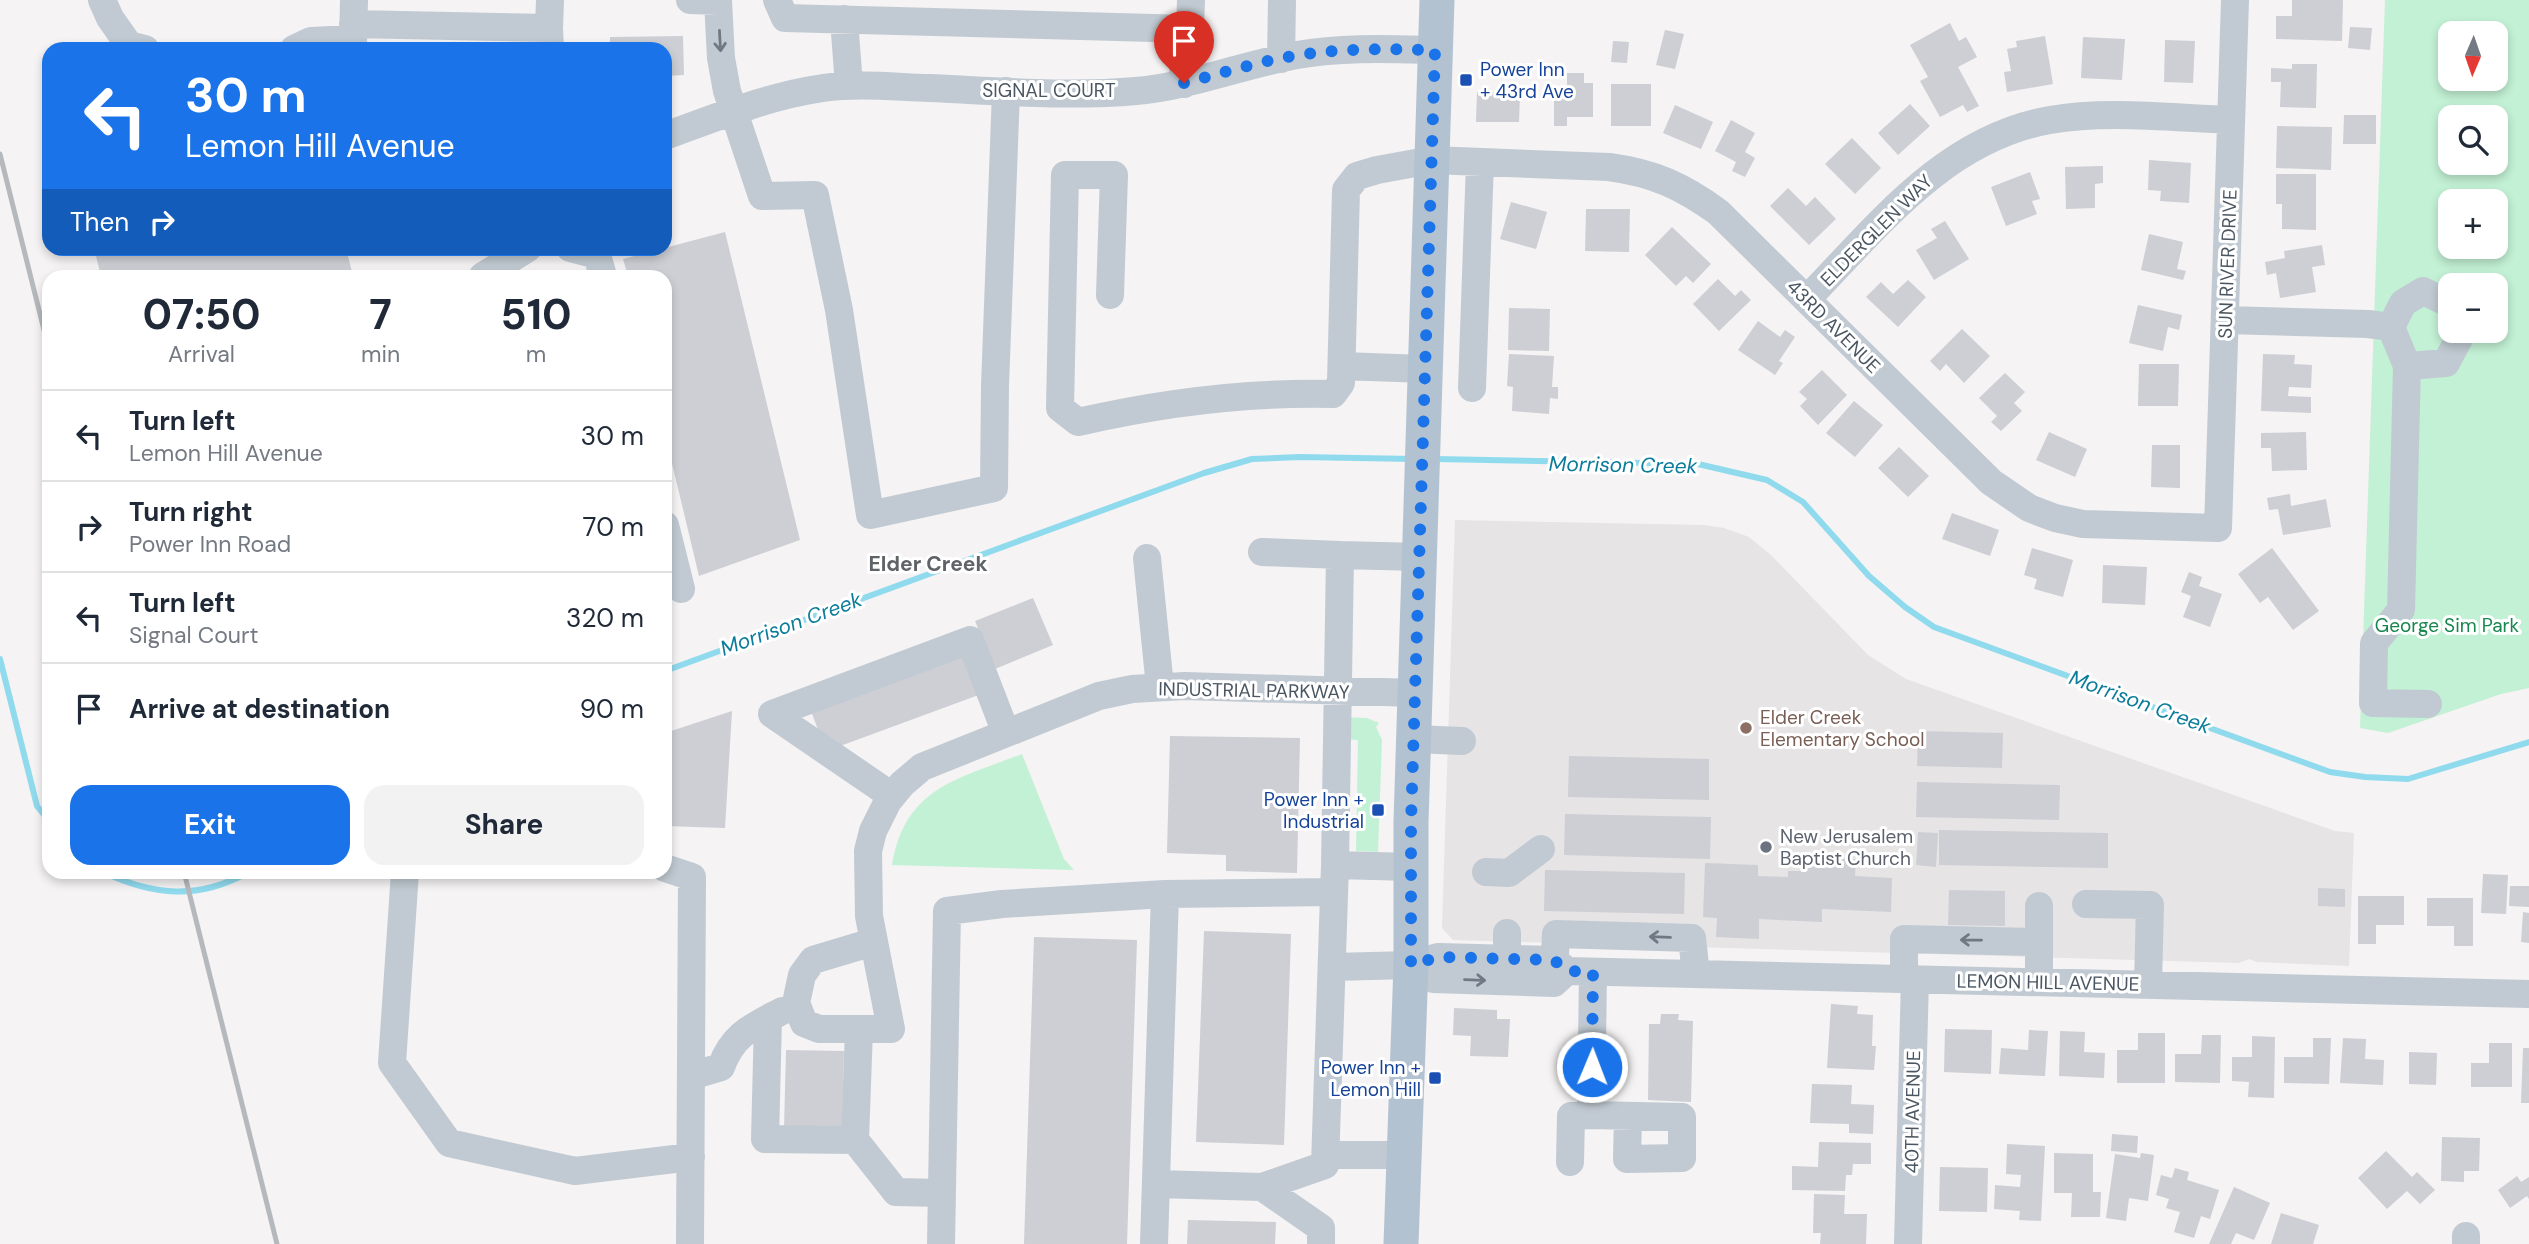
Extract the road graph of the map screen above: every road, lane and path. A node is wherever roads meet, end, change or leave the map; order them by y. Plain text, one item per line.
1 (102, 0) edge
2 (550, 0) edge
3 (690, 0) edge
4 (777, 0) edge
5 (1191, 0) edge
6 (1282, 0) edge
7 (1437, 0) edge
8 (2235, 0) edge
9 (844, 19) junction
10 (353, 28) edge
11 (1190, 29) junction
12 (550, 38) edge
13 (127, 42) edge
14 (309, 42) edge
15 (1435, 50) junction
16 (1281, 59) junction
17 (1184, 83) junction
18 (849, 86) junction
19 (1006, 91) junction
20 (733, 112) junction
21 (2231, 120) junction
22 (672, 134) edge
23 (1432, 160) junction
24 (1480, 162) junction
25 (515, 256) edge
26 (493, 270) edge
27 (1110, 295) dead end
28 (1807, 299) junction
29 (2438, 299) edge
30 (2225, 320) junction
31 (2379, 326) junction
32 (2457, 343) edge
33 (1342, 366) junction
34 (2407, 366) junction
35 (1425, 369) junction
36 (1472, 388) dead end
37 (2218, 528) joint
38 (1262, 552) dead end
39 (672, 553) edge
40 (1340, 555) junction
41 (1420, 557) junction
42 (1147, 558) dead end
43 (681, 589) dead end
44 (1160, 687) junction
45 (1337, 691) junction
46 (1415, 694) junction
47 (2428, 704) dead end
48 (1006, 733) junction
49 (1414, 740) junction
50 (1462, 741) dead end
51 (892, 796) junction
52 (1541, 849) dead end
53 (1411, 867) junction
54 (672, 870) edge
55 (1486, 872) dead end
56 (405, 879) edge
57 (1334, 879) junction
58 (1165, 894) junction
59 (2086, 904) dead end
60 (2039, 906) dead end
61 (873, 942) junction
62 (2039, 942) junction
63 (1411, 965) junction
64 (1332, 967) junction
65 (1567, 971) junction
66 (1696, 974) junction
67 (1910, 979) junction
68 (2039, 982) junction
69 (2148, 985) junction
70 (2529, 994) edge
71 (796, 1003) junction
72 (768, 1019) junction
73 (859, 1029) junction
74 (691, 1076) junction
75 (1591, 1115) junction
76 (1628, 1116) dead end
77 (855, 1140) junction
78 (1326, 1155) junction
79 (1404, 1156) junction
80 (691, 1157) junction
81 (1570, 1162) dead end
82 (1156, 1184) junction
83 (1262, 1187) junction
84 (942, 1193) junction
85 (690, 1244) edge
86 (941, 1244) edge
87 (1154, 1244) edge
88 (1321, 1244) edge
89 (1401, 1244) edge
90 (1908, 1244) edge

1 - 13 street
2 - 12 street
3 -> 20 street
4 - 9 street
5 - 11 street
6 - 16 street
7 - 15 main road
8 - 21 street, SUN RIVER DRIVE
9 - 11 street
9 - 18 street
10 - 12 street
10 - 14 street
11 - 17 street
15 - 16 street, SIGNAL COURT
15 - 23 main road
16 - 17 street, SIGNAL COURT
17 - 19 street, SIGNAL COURT
18 - 19 street, SIGNAL COURT
18 - 20 street, SIGNAL COURT
19 - 20 street
20 - 22 street, SIGNAL COURT
21 - 28 street, ELDERGLEN WAY
21 - 30 street, SUN RIVER DRIVE
23 - 24 street, 43RD AVENUE
23 - 33 street, 43RD AVENUE
23 - 35 main road
24 - 28 street, 43RD AVENUE
24 - 36 street
25 - 26 street
27 - 33 street
28 - 37 street, 43RD AVENUE
29 - 31 street
30 - 31 street
30 - 37 street, SUN RIVER DRIVE
31 - 34 street
32 - 34 street
33 - 35 street
34 - 47 street
35 - 41 main road
38 - 40 street
39 - 43 street
40 - 41 street
40 - 45 street
41 - 46 main road
42 - 44 street
44 - 45 street, INDUSTRIAL PARKWAY
44 - 48 street, INDUSTRIAL PARKWAY
45 - 46 street, INDUSTRIAL PARKWAY
45 - 57 street
46 - 49 main road
48 - 51 street, INDUSTRIAL PARKWAY
48 - 51 street
49 - 50 street
49 - 53 main road
51 - 61 street, INDUSTRIAL PARKWAY
52 - 55 street
53 - 57 street
53 - 63 main road
54 - 74 street
56 - 80 street
57 - 58 street
57 - 64 street
58 - 82 street
58 - 84 street
59 - 69 street
60 - 62 street
61 - 71 street
61 - 73 street, INDUSTRIAL PARKWAY
62 -> 67 street, 40TH AVENUE
62 - 68 street
63 - 64 street
63 -> 65 street, LEMON HILL AVENUE
63 - 65 street, LEMON HILL AVENUE
63 - 79 main road
64 - 78 street
65 - 66 street, LEMON HILL AVENUE
66 -> 65 street
65 - 75 street
66 - 67 street, LEMON HILL AVENUE
67 - 68 street, LEMON HILL AVENUE
67 - 90 street, 40TH AVENUE
68 - 69 street, LEMON HILL AVENUE
69 - 70 street, LEMON HILL AVENUE
71 - 72 street
71 - 73 street
72 - 74 street
72 - 77 street
73 - 77 street
74 - 80 street
75 - 76 street
75 - 81 street
77 - 84 street
78 - 79 street
78 - 83 street
79 - 89 main road
80 - 85 street
82 - 83 street
82 - 87 street
83 - 88 street
84 - 86 street

